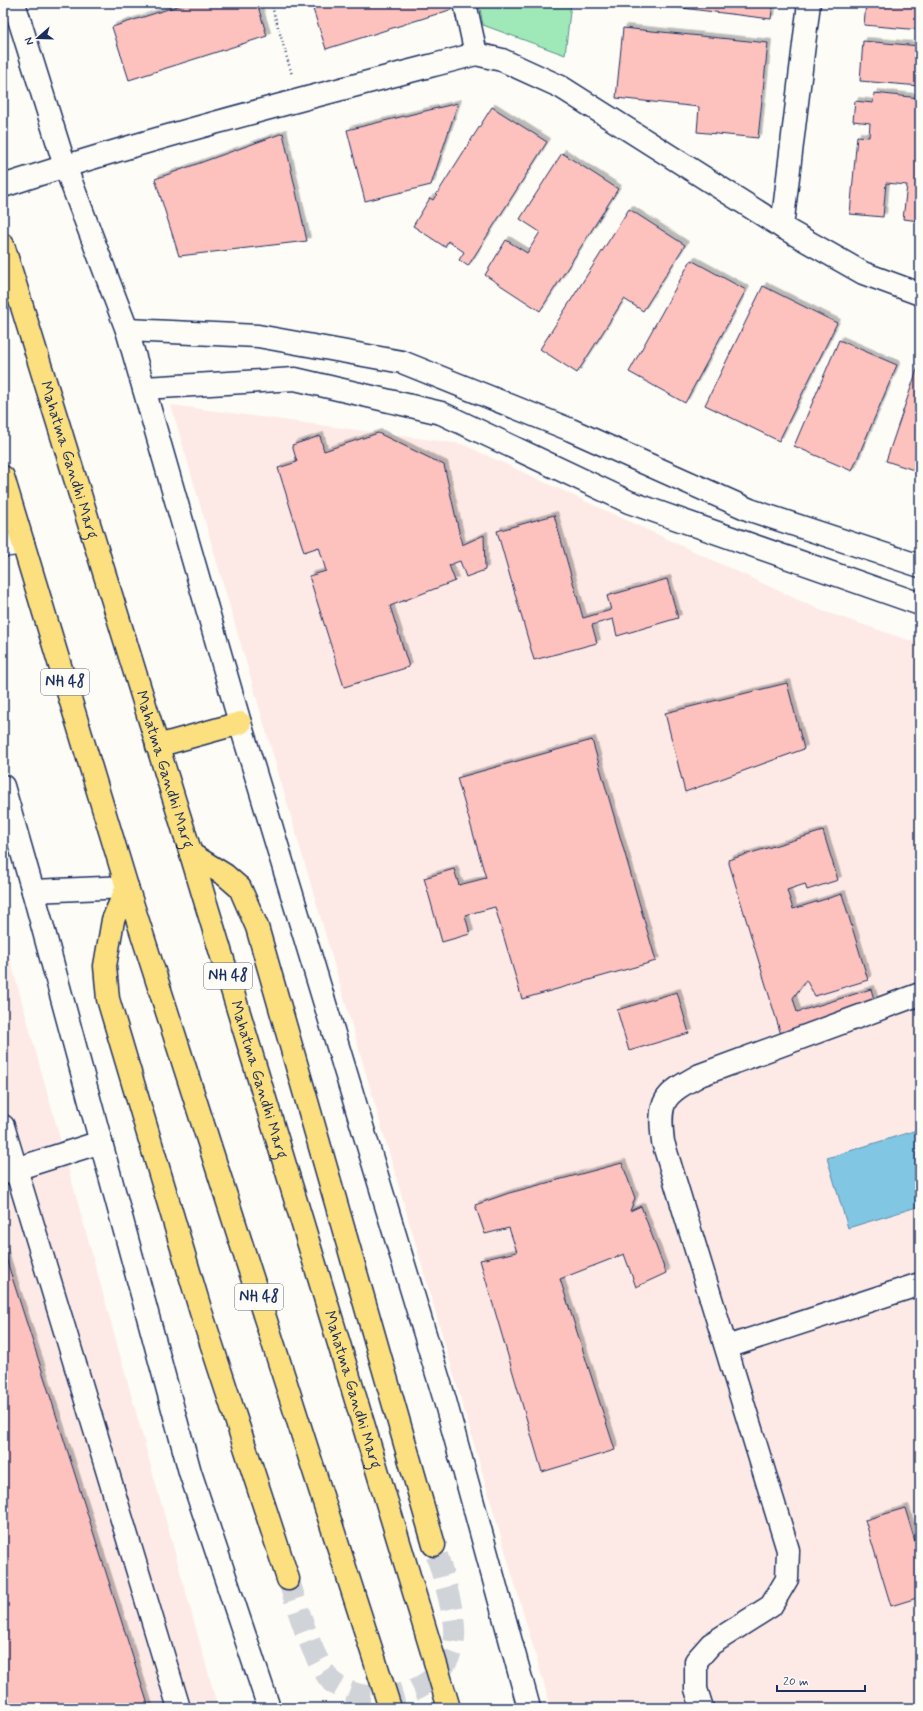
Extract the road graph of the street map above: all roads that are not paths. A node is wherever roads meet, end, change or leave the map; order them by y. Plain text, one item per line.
1 (14, 3) edge
2 (465, 3) edge
3 (808, 3) edge
4 (476, 54) junction
5 (65, 166) junction
6 (3, 186) edge
7 (782, 227) junction
8 (3, 245) edge
9 (920, 294) edge
10 (127, 330) junction
11 (144, 388) junction
12 (3, 476) edge
13 (6, 499) edge
14 (13, 544) edge
15 (920, 566) edge
16 (920, 604) edge
17 (240, 723) junction
18 (157, 746) junction
19 (3, 786) edge
20 (190, 854) junction
21 (128, 887) junction
22 (33, 892) junction
23 (920, 994) edge
24 (3, 1126) edge
25 (101, 1142) junction
26 (9, 1171) edge
27 (920, 1284) edge
28 (727, 1347) junction
29 (434, 1545) tunnel mouth
30 (288, 1579) tunnel mouth
31 (179, 1708) edge
32 (269, 1708) edge
33 (390, 1708) edge
34 (449, 1708) edge
35 (529, 1708) edge
36 (702, 1708) edge

1 - 5 street
2 - 4 street
3 - 7 street
4 - 5 street
4 - 7 street
5 - 6 street
5 - 10 street
7 - 9 street
8 - 18 main road, Mahatma Gandhi Marg / NH 48
10 - 11 street
10 - 15 street
11 - 16 street
11 - 17 street
12 - 13 main road, NH 48
13 - 14 main road, NH 48
14 - 21 main road, NH 48
17 - 18 main road
17 - 35 street
18 - 20 main road, Mahatma Gandhi Marg / NH 48
19 - 22 street
20 - 29 main road
20 - 34 main road, Mahatma Gandhi Marg / NH 48
21 - 22 street
21 - 30 main road
21 - 33 main road, NH 48
22 - 25 street
23 - 28 street
24 - 26 street
25 - 26 street
25 - 32 street
26 - 31 street
27 - 28 street
28 - 36 street

